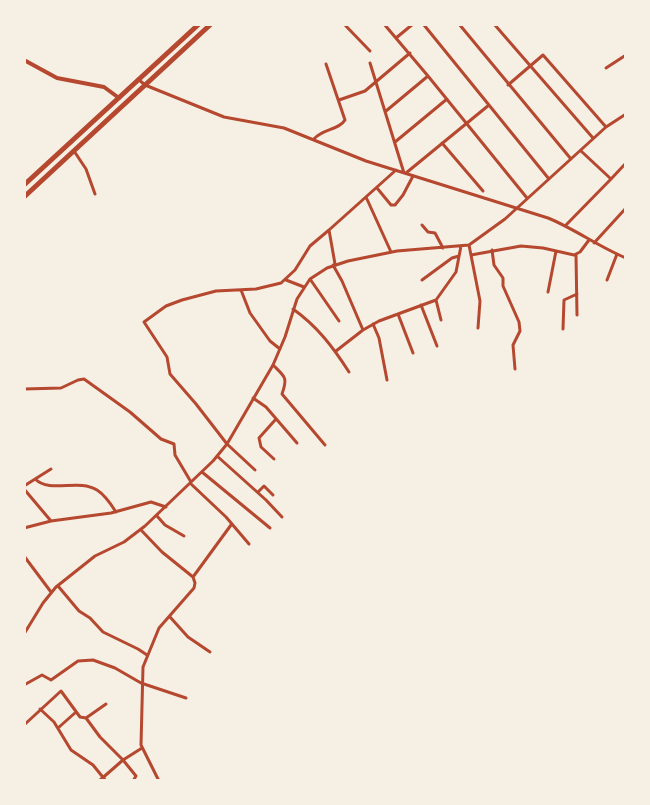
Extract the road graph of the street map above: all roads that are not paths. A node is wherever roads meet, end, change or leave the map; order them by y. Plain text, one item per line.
1 (198, 24) edge
2 (211, 24) edge
3 (344, 24) edge
4 (384, 24) edge
5 (413, 24) edge
6 (459, 24) edge
7 (495, 24) edge
8 (424, 25) edge
9 (396, 38) junction
10 (370, 51) dead end
11 (410, 53) junction
12 (626, 55) edge
13 (24, 60) edge
14 (370, 63) dead end
15 (326, 64) dead end
16 (531, 65) junction
17 (606, 68) dead end
18 (429, 76) junction
19 (138, 79) junction
20 (376, 81) junction
21 (508, 84) junction
22 (145, 85) junction
23 (119, 98) junction
24 (447, 99) junction
25 (339, 100) junction
26 (489, 105) junction
27 (385, 111) junction
28 (626, 114) edge
29 (466, 123) junction
30 (606, 127) junction
31 (593, 138) junction
32 (314, 139) junction
33 (395, 142) junction
34 (442, 143) junction
35 (74, 151) junction
36 (581, 151) junction
37 (571, 159) junction
38 (626, 163) edge
39 (396, 170) junction
40 (405, 173) junction
41 (413, 176) junction
42 (549, 179) junction
43 (611, 179) junction
44 (24, 185) edge
45 (377, 188) junction
46 (483, 191) dead end
47 (95, 194) dead end
48 (24, 197) edge
49 (366, 197) junction
50 (527, 198) junction
51 (516, 207) junction
52 (626, 208) edge
53 (422, 225) dead end
54 (566, 225) junction
55 (329, 230) junction
56 (589, 240) junction
57 (594, 243) junction
58 (469, 245) junction
59 (461, 246) junction
60 (443, 248) junction
61 (492, 250) junction
62 (556, 251) junction
63 (392, 252) junction
64 (617, 254) junction
65 (471, 255) junction
66 (576, 255) junction
67 (459, 256) junction
68 (626, 257) edge
69 (334, 265) junction
70 (310, 279) junction
71 (285, 280) junction
72 (422, 280) dead end
73 (607, 280) dead end
74 (304, 287) junction
75 (241, 290) junction
76 (548, 292) dead end
77 (576, 294) junction
78 (436, 300) junction
79 (421, 305) junction
80 (293, 309) junction
81 (398, 314) junction
82 (577, 315) dead end
83 (441, 320) dead end
84 (339, 321) dead end
85 (373, 324) junction
86 (477, 328) dead end
87 (563, 329) dead end
88 (363, 330) junction
89 (437, 346) dead end
90 (280, 349) junction
91 (336, 351) junction
92 (414, 353) dead end
93 (273, 364) junction
94 (515, 369) dead end
95 (349, 372) dead end
96 (387, 380) dead end
97 (24, 389) edge
98 (254, 398) junction
99 (276, 418) junction
100 (297, 443) dead end
101 (227, 444) junction
102 (325, 445) dead end
103 (217, 456) junction
104 (274, 459) dead end
105 (51, 469) dead end
106 (255, 470) dead end
107 (202, 472) junction
108 (35, 479) junction
109 (190, 483) junction
110 (24, 488) edge
111 (258, 492) junction
112 (273, 495) dead end
113 (166, 507) junction
114 (116, 512) junction
115 (157, 516) junction
116 (282, 517) dead end
117 (51, 520) junction
118 (231, 525) junction
119 (24, 528) edge
120 (270, 528) dead end
121 (141, 530) junction
122 (184, 536) dead end
123 (249, 544) dead end
124 (24, 556) edge
125 (193, 577) junction
126 (58, 586) junction
127 (51, 592) junction
128 (170, 617) junction
129 (24, 634) edge
130 (210, 652) dead end
131 (147, 655) junction
132 (141, 683) junction
133 (24, 685) edge
134 (186, 698) dead end
135 (106, 704) dead end
136 (40, 709) junction
137 (76, 712) junction
138 (86, 718) junction
139 (24, 725) edge
140 (58, 728) junction
141 (142, 748) junction
142 (123, 760) junction
143 (103, 777) junction
144 (99, 781) edge
145 (106, 781) edge
146 (133, 781) edge
147 (159, 781) edge

1 - 19 highway
2 - 22 highway
3 - 10 street
4 - 9 street
5 - 9 street
6 - 21 street
7 - 16 street
8 - 26 street
9 - 11 street
11 - 18 street
11 - 20 street
12 - 17 street
13 - 23 street
14 - 20 street
15 - 25 street
16 - 21 street
16 - 30 street
16 - 31 street
18 - 24 street
18 - 27 street
19 - 22 street
19 - 23 highway
20 - 25 street
20 - 27 street
21 - 37 street
22 - 32 street
22 - 35 highway
23 - 44 highway
24 - 29 street
24 - 33 street
25 - 32 street
26 - 29 street
26 - 42 street
27 - 33 street
28 - 30 street
29 - 34 street
29 - 50 street
30 - 31 street
31 - 36 street
32 - 39 street
33 - 40 street
34 - 40 street
34 - 46 street
35 - 47 street
35 - 48 highway
36 - 37 street
36 - 43 street
37 - 42 street
38 - 43 street
39 - 40 street
39 - 45 street
40 - 41 street
41 - 45 street
41 - 51 street
42 - 50 street
43 - 54 street
45 - 49 street
49 - 55 street
49 - 63 street
50 - 51 street
51 - 54 street
51 - 58 street
52 - 57 street
53 - 60 street
54 - 56 street
55 - 69 street
55 - 71 street
56 - 57 street
56 - 66 street
57 - 64 street
58 - 59 street
58 - 65 street
59 - 60 street
59 - 67 street
60 - 63 street
61 - 62 street
61 - 65 street
61 - 94 street
62 - 66 street
62 - 76 street
63 - 69 street
64 - 68 street
64 - 73 street
65 - 86 street
66 - 77 street
67 - 72 street
67 - 78 street
69 - 70 street
69 - 88 street
70 - 74 street
70 - 84 street
71 - 74 street
71 - 75 street
74 - 80 street
75 - 90 street
75 - 101 street
77 - 82 street
77 - 87 street
78 - 79 street
78 - 83 street
79 - 81 street
79 - 89 street
80 - 90 street
80 - 91 street
81 - 85 street
81 - 92 street
85 - 88 street
85 - 96 street
88 - 91 street
90 - 93 street
91 - 95 street
93 - 98 street
93 - 102 street
97 - 109 street
98 - 99 street
98 - 101 street
99 - 100 street
99 - 104 street
101 - 103 street
101 - 106 street
103 - 107 street
103 - 111 street
105 - 108 street
107 - 109 street
107 - 120 street
108 - 110 street
108 - 114 street
109 - 113 street
109 - 118 street
110 - 117 street
111 - 112 street
111 - 116 street
113 - 114 street
113 - 115 street
114 - 117 street
115 - 121 street
115 - 122 street
117 - 119 street
118 - 123 street
118 - 125 street
121 - 125 street
121 - 126 street
124 - 127 street
125 - 128 street
126 - 127 street
126 - 131 street
127 - 129 street
128 - 130 street
128 - 131 street
131 - 132 street
132 - 133 street
132 - 134 street
132 - 141 street
135 - 138 street
136 - 137 street
136 - 139 street
136 - 140 street
137 - 138 street
137 - 140 street
138 - 142 street
140 - 143 street
141 - 142 street
141 - 147 street
142 - 143 street
142 - 146 street
143 - 144 street
143 - 145 street

